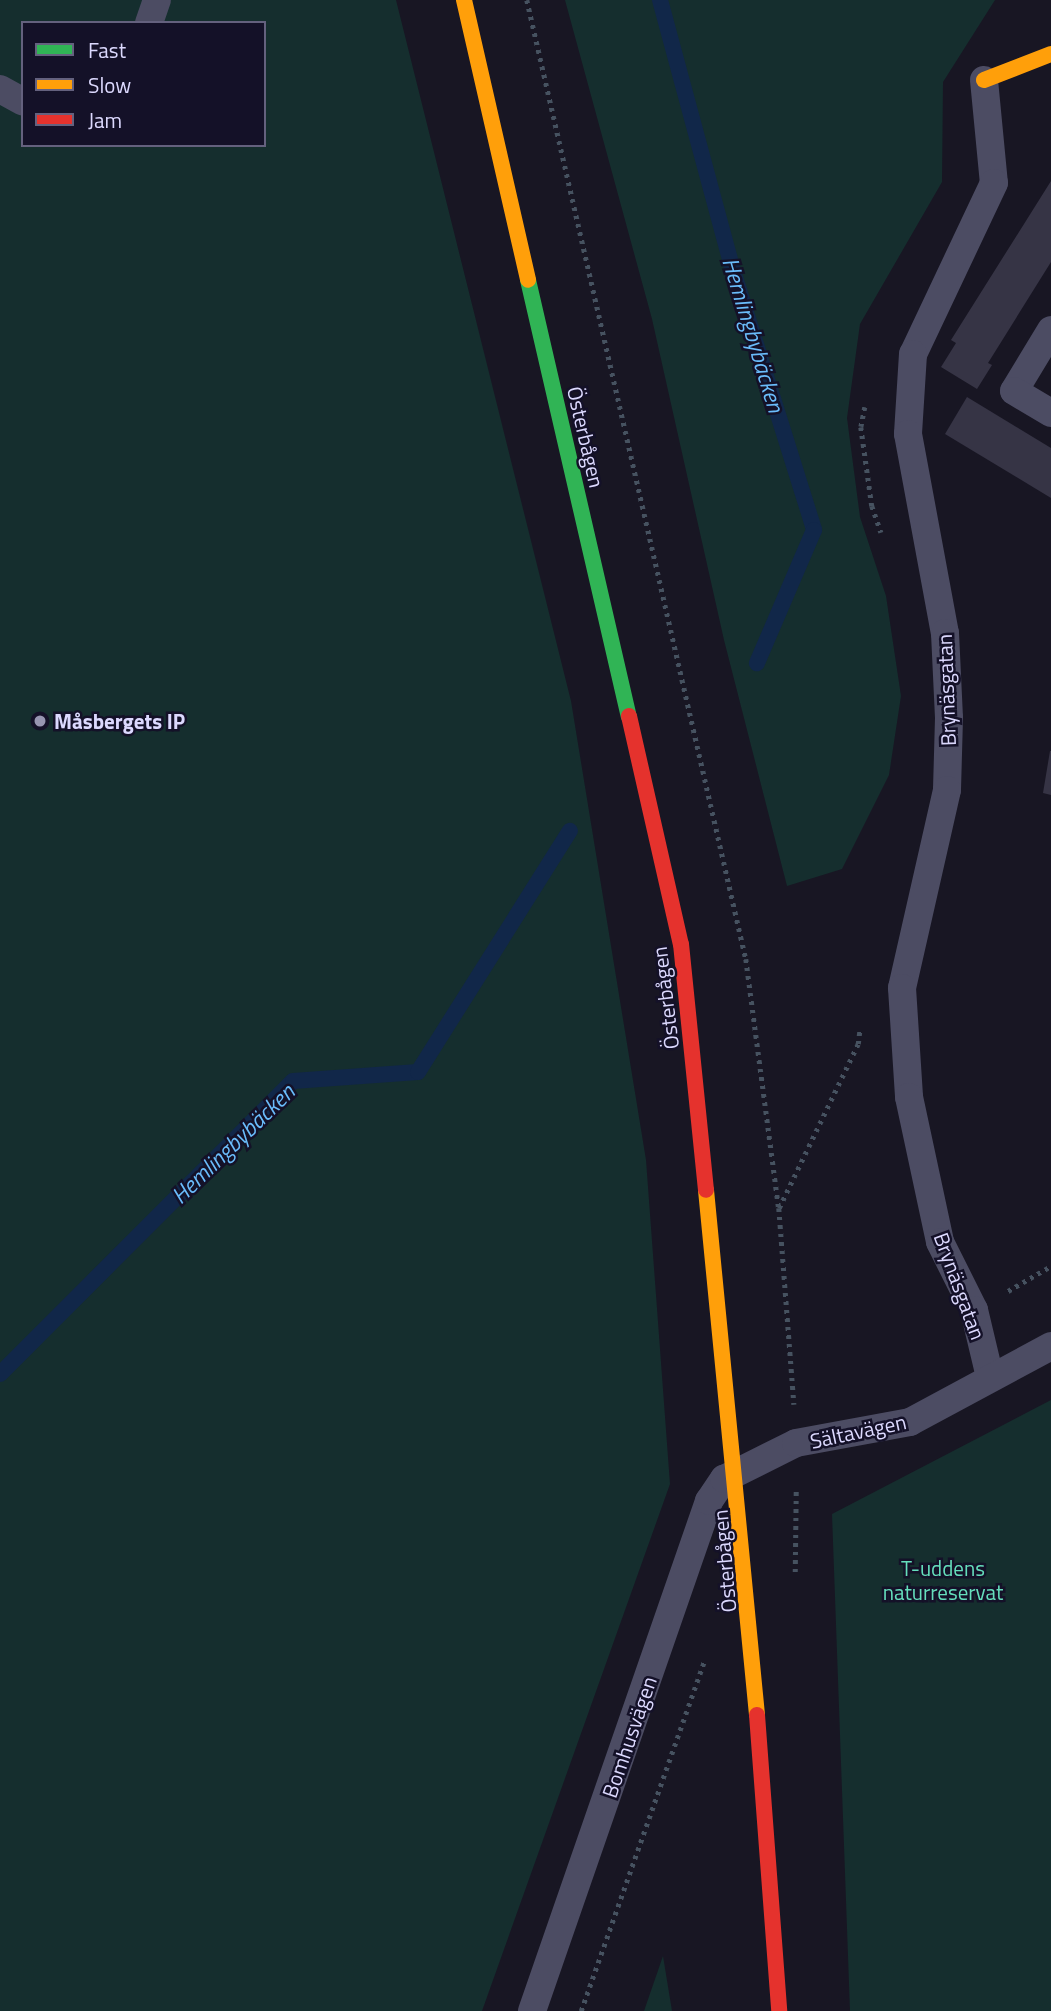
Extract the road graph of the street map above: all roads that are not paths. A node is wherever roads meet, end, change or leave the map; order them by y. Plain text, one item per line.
1 (157, 0) edge
2 (464, 0) edge
3 (150, 21) edge
4 (1051, 54) edge
5 (984, 80) joint
6 (0, 89) edge
7 (21, 101) edge
8 (1051, 330) edge
9 (1051, 413) edge
10 (1051, 1346) edge
11 (990, 1377) junction
12 (737, 1472) junction
13 (532, 2011) edge
14 (779, 2011) edge

1 - 3 lane
2 - 12 main road, Österbågen
4 - 5 main road, Brynäsgatan
5 - 11 lane, Brynäsgatan
6 - 7 lane
8 - 9 lane
10 - 11 lane, Sältavägen
11 - 12 lane, Sältavägen
12 - 13 lane, Bomhusvägen
12 - 14 main road, Österbågen

